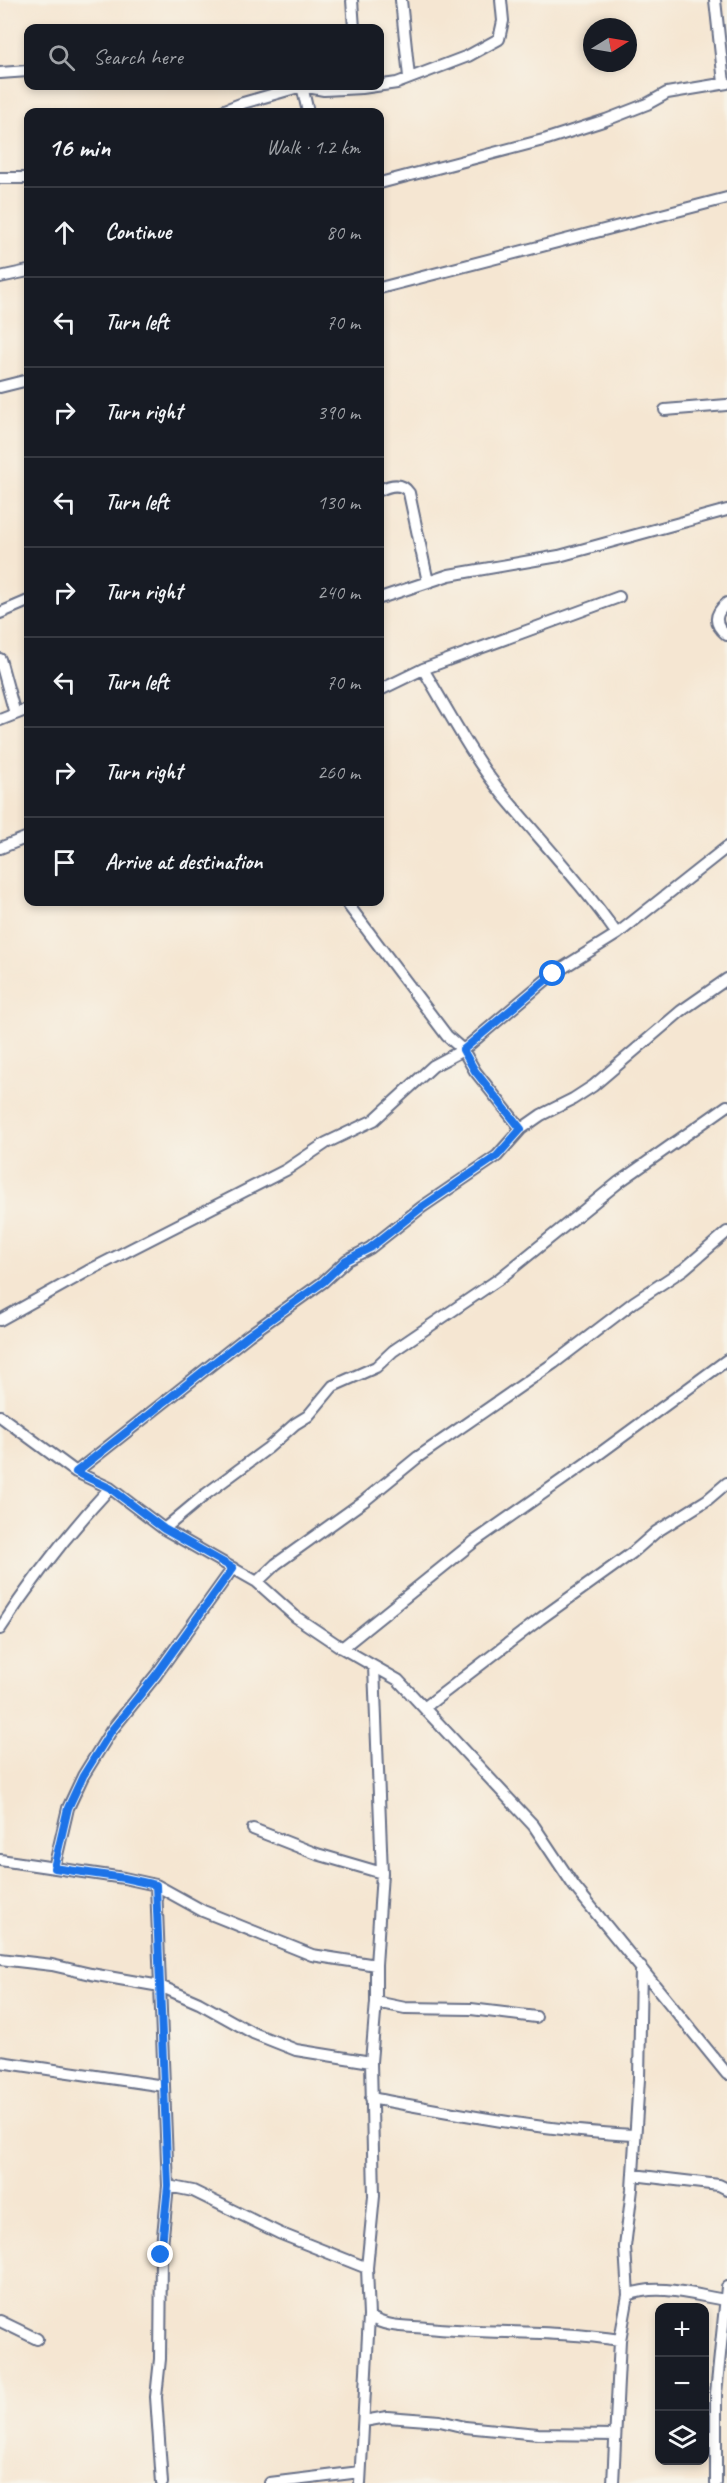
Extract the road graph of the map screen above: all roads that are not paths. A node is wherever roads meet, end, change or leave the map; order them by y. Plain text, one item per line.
1 (351, 0) edge
2 (401, 0) edge
3 (501, 0) edge
4 (715, 0) edge
5 (354, 24) edge
6 (24, 71) edge
7 (0, 73) edge
8 (409, 77) junction
9 (725, 83) edge
10 (384, 84) edge
11 (288, 90) edge
12 (303, 90) edge
13 (230, 108) edge
14 (307, 108) edge
15 (24, 177) edge
16 (0, 178) edge
17 (384, 182) edge
18 (727, 198) edge
19 (24, 272) edge
20 (0, 277) edge
21 (384, 287) edge
22 (24, 381) edge
23 (0, 387) edge
24 (727, 405) edge
25 (665, 410) dead end
26 (384, 489) edge
27 (727, 510) edge
28 (428, 582) junction
29 (384, 597) edge
30 (620, 597) dead end
31 (24, 603) edge
32 (727, 603) edge
33 (0, 613) edge
34 (727, 635) edge
35 (0, 659) edge
36 (423, 669) junction
37 (384, 688) edge
38 (24, 711) edge
39 (15, 714) junction
40 (0, 720) edge
41 (24, 839) edge
42 (727, 847) edge
43 (0, 848) edge
44 (349, 906) edge
45 (617, 934) junction
46 (727, 979) edge
47 (463, 1050) junction
48 (727, 1106) edge
49 (521, 1129) junction
50 (727, 1232) edge
51 (0, 1320) edge
52 (727, 1360) edge
53 (0, 1416) edge
54 (76, 1472) junction
55 (727, 1483) edge
56 (110, 1488) junction
57 (164, 1529) junction
58 (233, 1568) junction
59 (257, 1582) junction
60 (0, 1629) edge
61 (342, 1648) junction
62 (374, 1667) junction
63 (424, 1707) junction
64 (253, 1829) dead end
65 (0, 1860) edge
66 (54, 1868) junction
67 (382, 1873) junction
68 (156, 1885) junction
69 (0, 1959) edge
70 (376, 1965) junction
71 (640, 1966) junction
72 (160, 1986) junction
73 (376, 2002) junction
74 (536, 2018) dead end
75 (0, 2062) edge
76 (371, 2062) junction
77 (727, 2074) edge
78 (164, 2086) junction
79 (371, 2098) junction
80 (634, 2135) junction
81 (633, 2175) junction
82 (168, 2186) junction
83 (727, 2189) edge
84 (367, 2268) junction
85 (727, 2287) edge
86 (628, 2295) junction
87 (725, 2300) junction
88 (369, 2316) junction
89 (0, 2321) edge
90 (37, 2339) dead end
91 (620, 2340) junction
92 (364, 2421) junction
93 (615, 2435) junction
94 (360, 2477) edge
95 (162, 2483) edge
96 (270, 2483) edge
97 (613, 2483) edge
98 (716, 2483) edge

1 - 5 street
2 - 8 street
3 - 8 street
4 - 9 street
6 - 7 street
8 - 10 street
9 - 17 street
11 - 13 street
12 - 14 street
15 - 16 street
18 - 21 street
19 - 20 street
22 - 23 street
24 - 25 street
26 - 28 street
27 - 28 street
28 - 29 street
30 - 36 street
31 - 33 street
32 - 34 street
35 - 39 street
36 - 37 street
36 - 45 street
38 - 39 street
39 - 40 street
41 - 43 street
42 - 45 street
44 - 47 street
45 - 47 street
46 - 49 street
47 - 49 street
47 - 51 street
48 - 57 street
49 - 54 street
50 - 59 street
52 - 61 street
53 - 54 street
54 - 56 street
55 - 63 street
56 - 57 street
56 - 60 street
57 - 58 street
58 - 59 street
58 - 66 street
59 - 61 street
61 - 62 street
62 - 63 street
62 - 67 street
63 - 71 street
64 - 67 street
65 - 66 street
66 - 68 street
67 - 70 street
68 - 70 street
68 - 72 street
69 - 72 street
70 - 73 street
71 - 77 street
71 - 80 street
72 - 76 street
72 - 78 street
73 - 74 street
73 - 76 street
75 - 78 street
76 - 79 street
78 - 82 street
79 - 80 street
79 - 84 street
80 - 81 street
81 - 83 street
81 - 86 street
82 - 84 street
82 - 95 street
84 - 88 street
85 - 87 street
86 - 87 street
86 - 91 street
87 - 98 street
88 - 91 street
88 - 92 street
89 - 90 street
91 - 93 street
92 - 93 street
92 - 94 street
93 - 97 street
94 - 96 street

